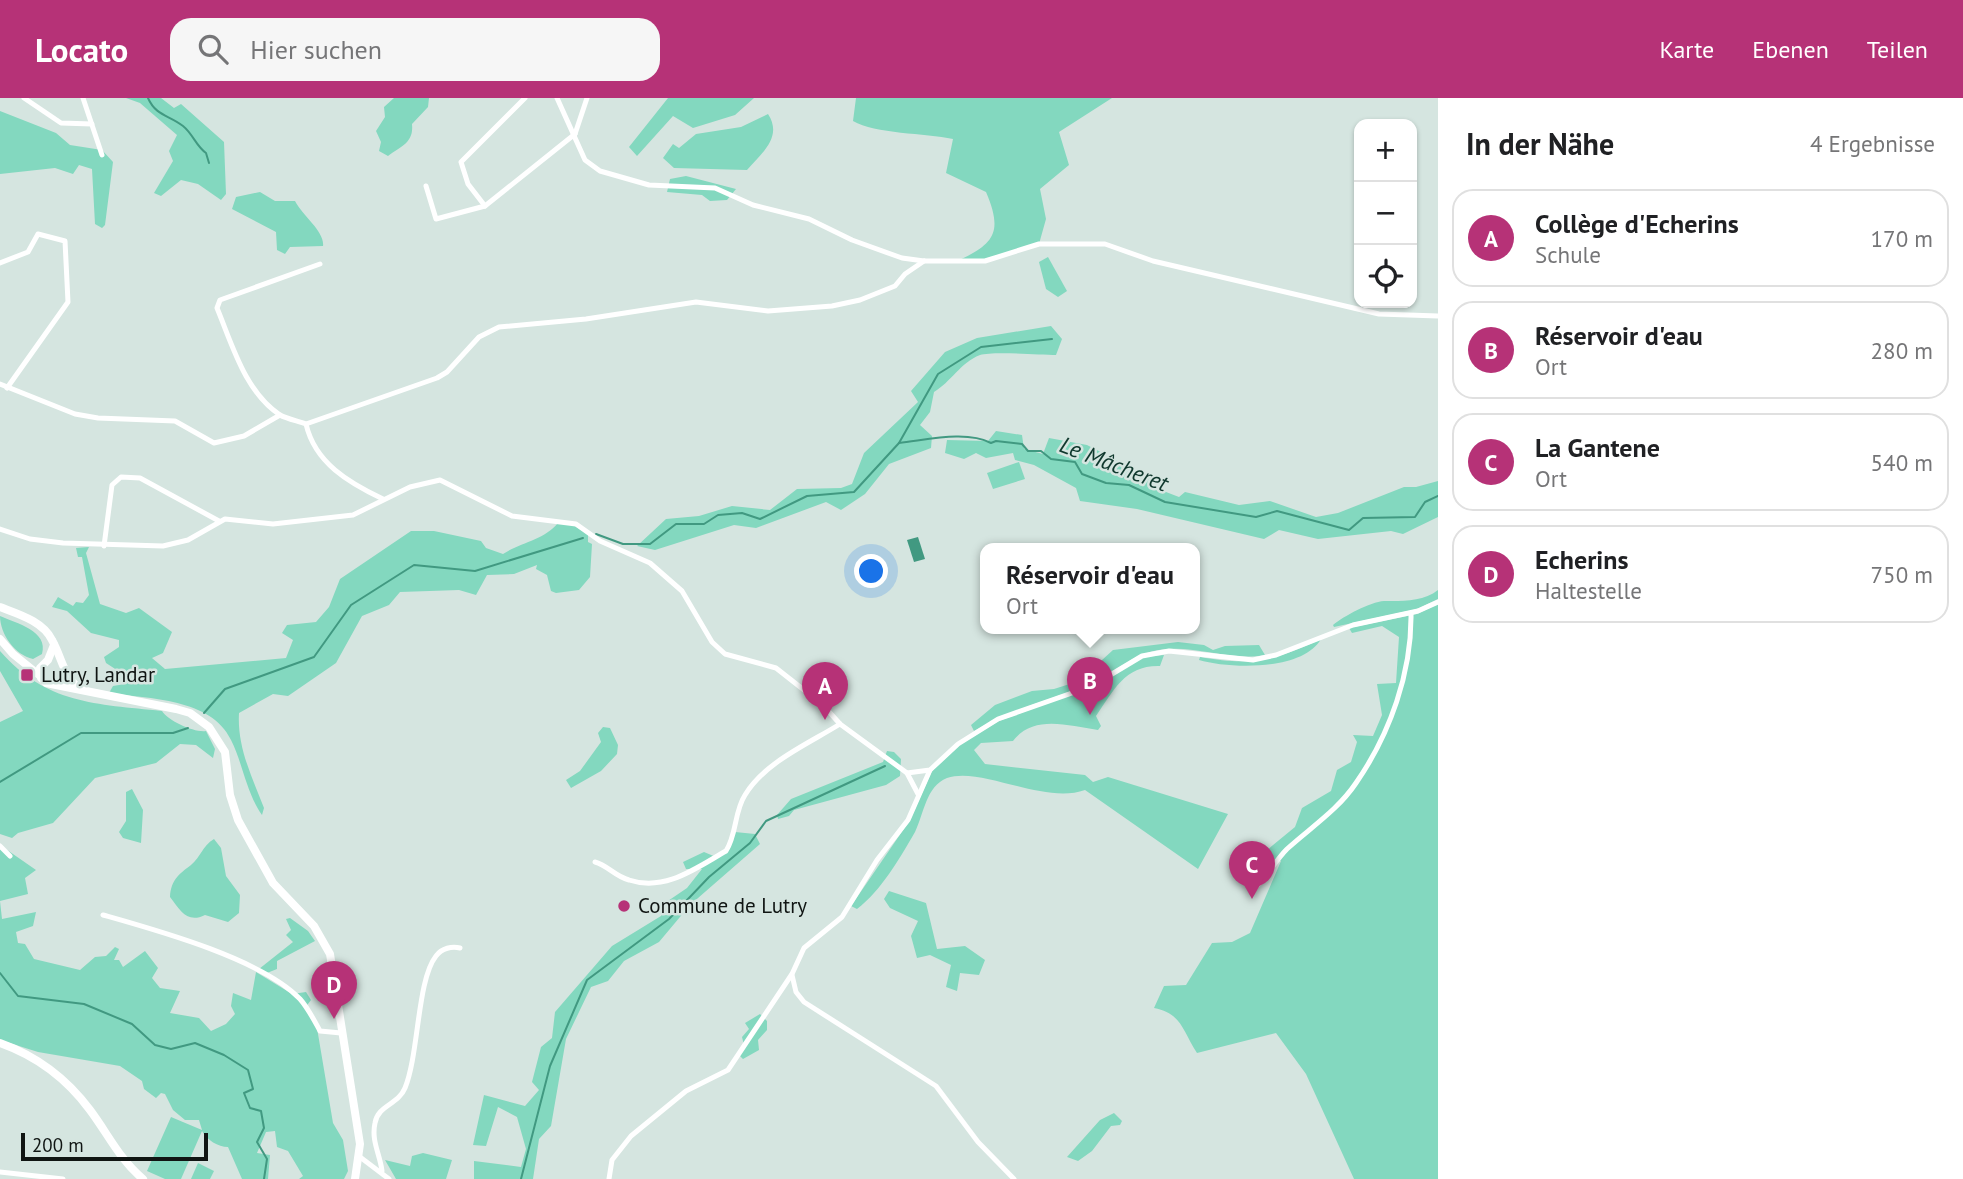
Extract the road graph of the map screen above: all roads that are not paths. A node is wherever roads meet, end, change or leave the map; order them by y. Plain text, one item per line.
1 (24, 98) edge
2 (83, 98) edge
3 (525, 98) edge
4 (557, 98) edge
5 (587, 98) edge
6 (92, 124) junction
7 (575, 134) junction
8 (102, 155) dead end
9 (426, 186) dead end
10 (485, 206) junction
11 (902, 258) junction
12 (924, 261) junction
13 (0, 263) edge
14 (320, 264) dead end
15 (905, 274) junction
16 (1438, 316) edge
17 (0, 384) edge
18 (7, 388) junction
19 (280, 415) junction
20 (306, 424) junction
21 (383, 499) junction
22 (219, 522) junction
23 (0, 529) edge
24 (104, 546) junction
25 (1438, 602) edge
26 (0, 607) edge
27 (1411, 613) junction
28 (0, 639) edge
29 (54, 645) junction
30 (59, 662) junction
31 (43, 667) junction
32 (63, 673) junction
33 (57, 682) junction
34 (80, 690) junction
35 (840, 724) junction
36 (930, 770) junction
37 (907, 773) junction
38 (918, 794) junction
39 (0, 846) edge
40 (10, 856) dead end
41 (595, 862) dead end
42 (1252, 890) dead end
43 (103, 915) dead end
44 (460, 948) dead end
45 (792, 974) junction
46 (341, 1034) junction
47 (0, 1043) edge
48 (360, 1157) junction
49 (382, 1171) junction
50 (0, 1172) edge
51 (132, 1175) edge
52 (63, 1179) edge
53 (143, 1179) edge
54 (355, 1179) edge
55 (389, 1179) edge
56 (609, 1179) edge
57 (1014, 1179) edge

1 - 6 street
2 - 6 street
3 - 10 street
4 - 7 street
5 - 7 street
6 - 8 street
7 - 10 street
7 - 11 street
9 - 10 street
11 - 12 street
11 - 15 street
12 - 15 street
12 - 16 street
13 - 18 street
14 - 19 street
15 - 20 street
17 - 18 street
18 - 19 street
19 - 20 street
20 - 21 street
21 - 22 street
21 - 35 street
22 - 24 street
22 - 24 street
23 - 24 street
25 - 27 street
26 - 29 street
27 - 36 street
27 - 42 street
28 - 31 street
29 - 30 street
29 - 31 street
30 - 31 street
30 - 32 street
31 - 33 street
32 - 33 street
32 - 34 street
33 - 34 street
34 - 46 street
35 - 37 street
35 - 41 street
36 - 37 street
36 - 38 street
37 - 38 street
38 - 45 street
39 - 40 street
43 - 46 street
44 - 49 street
45 - 56 street
45 - 57 street
46 - 48 street
47 - 51 street
48 - 49 street
48 - 54 street
49 - 55 street
50 - 52 street
51 - 53 street

